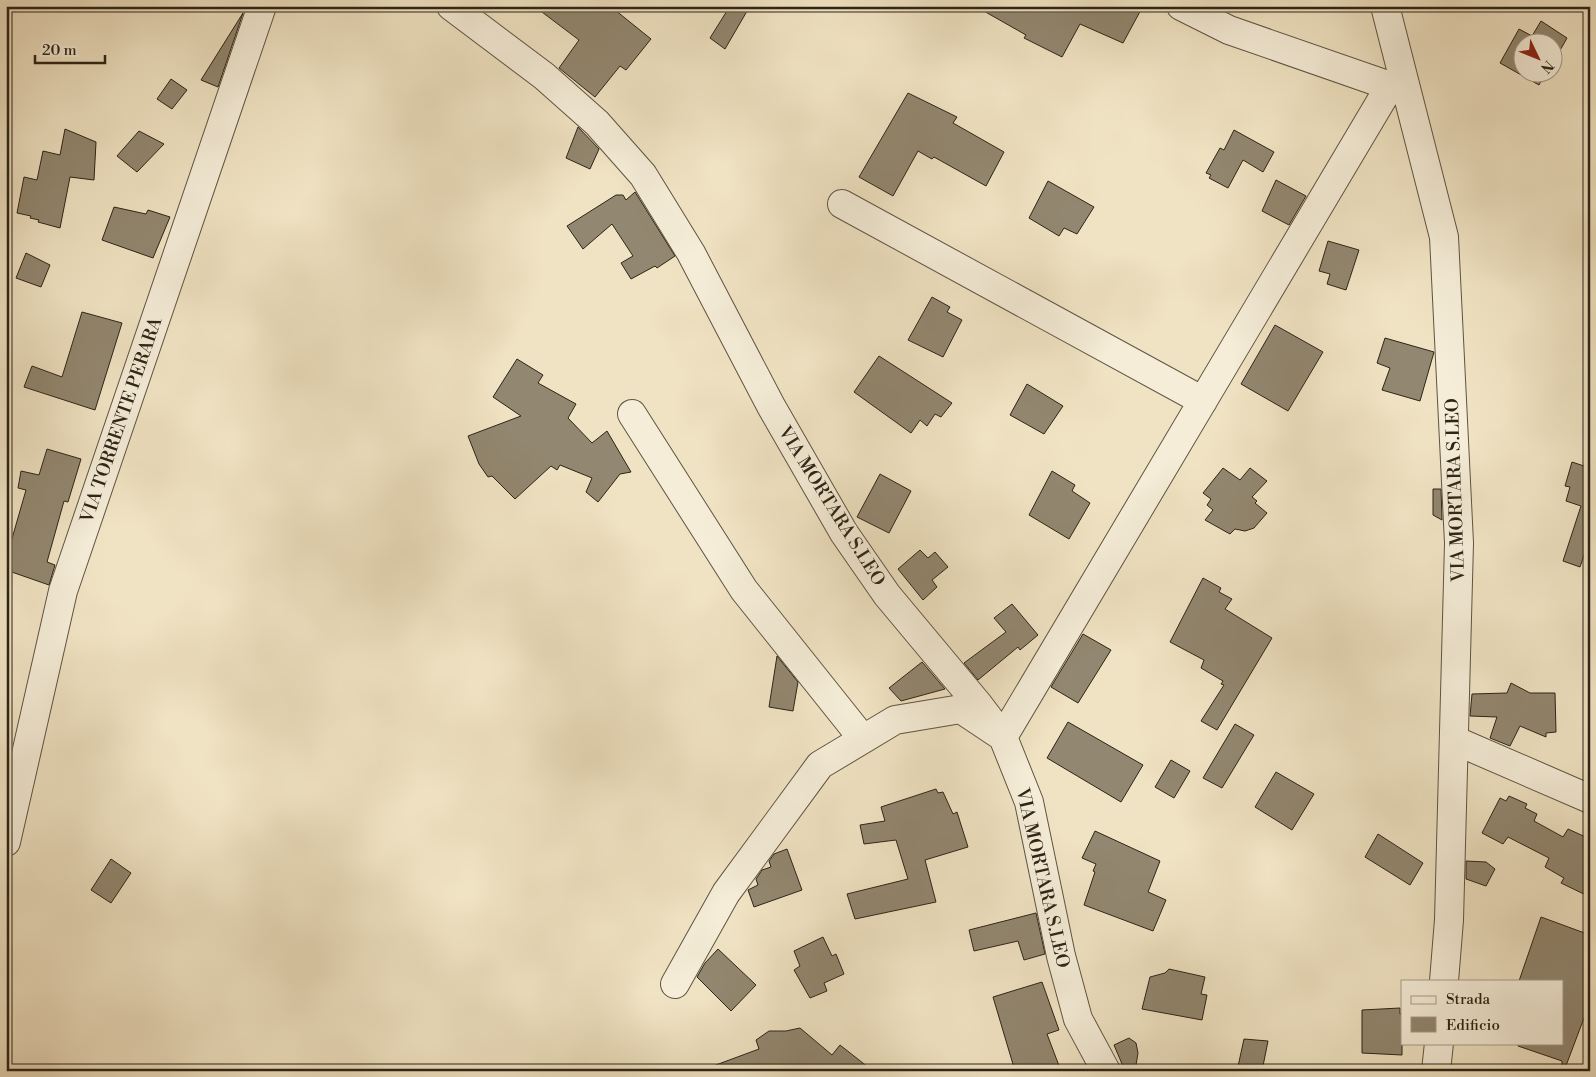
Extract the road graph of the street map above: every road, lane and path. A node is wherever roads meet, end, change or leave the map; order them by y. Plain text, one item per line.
1 (262, 6) edge
2 (451, 6) edge
3 (1181, 6) edge
4 (1386, 6) edge
5 (1398, 85) junction
6 (842, 204) dead end
7 (1203, 401) junction
8 (632, 414) dead end
9 (1002, 737) junction
10 (863, 739) junction
11 (1454, 740) junction
12 (1590, 799) edge
13 (6, 842) edge
14 (1444, 980) edge
15 (675, 984) dead end
16 (1439, 1044) edge
17 (1106, 1071) edge
18 (1436, 1071) edge

1 - 13 street, VIA TORRENTE PERARA
2 - 9 street, VIA MORTARA S.LEO
3 - 5 street
4 - 5 street, VIA MORTARA S.LEO
5 - 7 street
5 - 11 street, VIA MORTARA S.LEO
6 - 7 street
7 - 9 street
8 - 10 street
9 - 10 street
9 - 17 street, VIA MORTARA S.LEO
10 - 15 street
11 - 12 street
11 - 14 street, VIA MORTARA S.LEO
16 - 18 street

